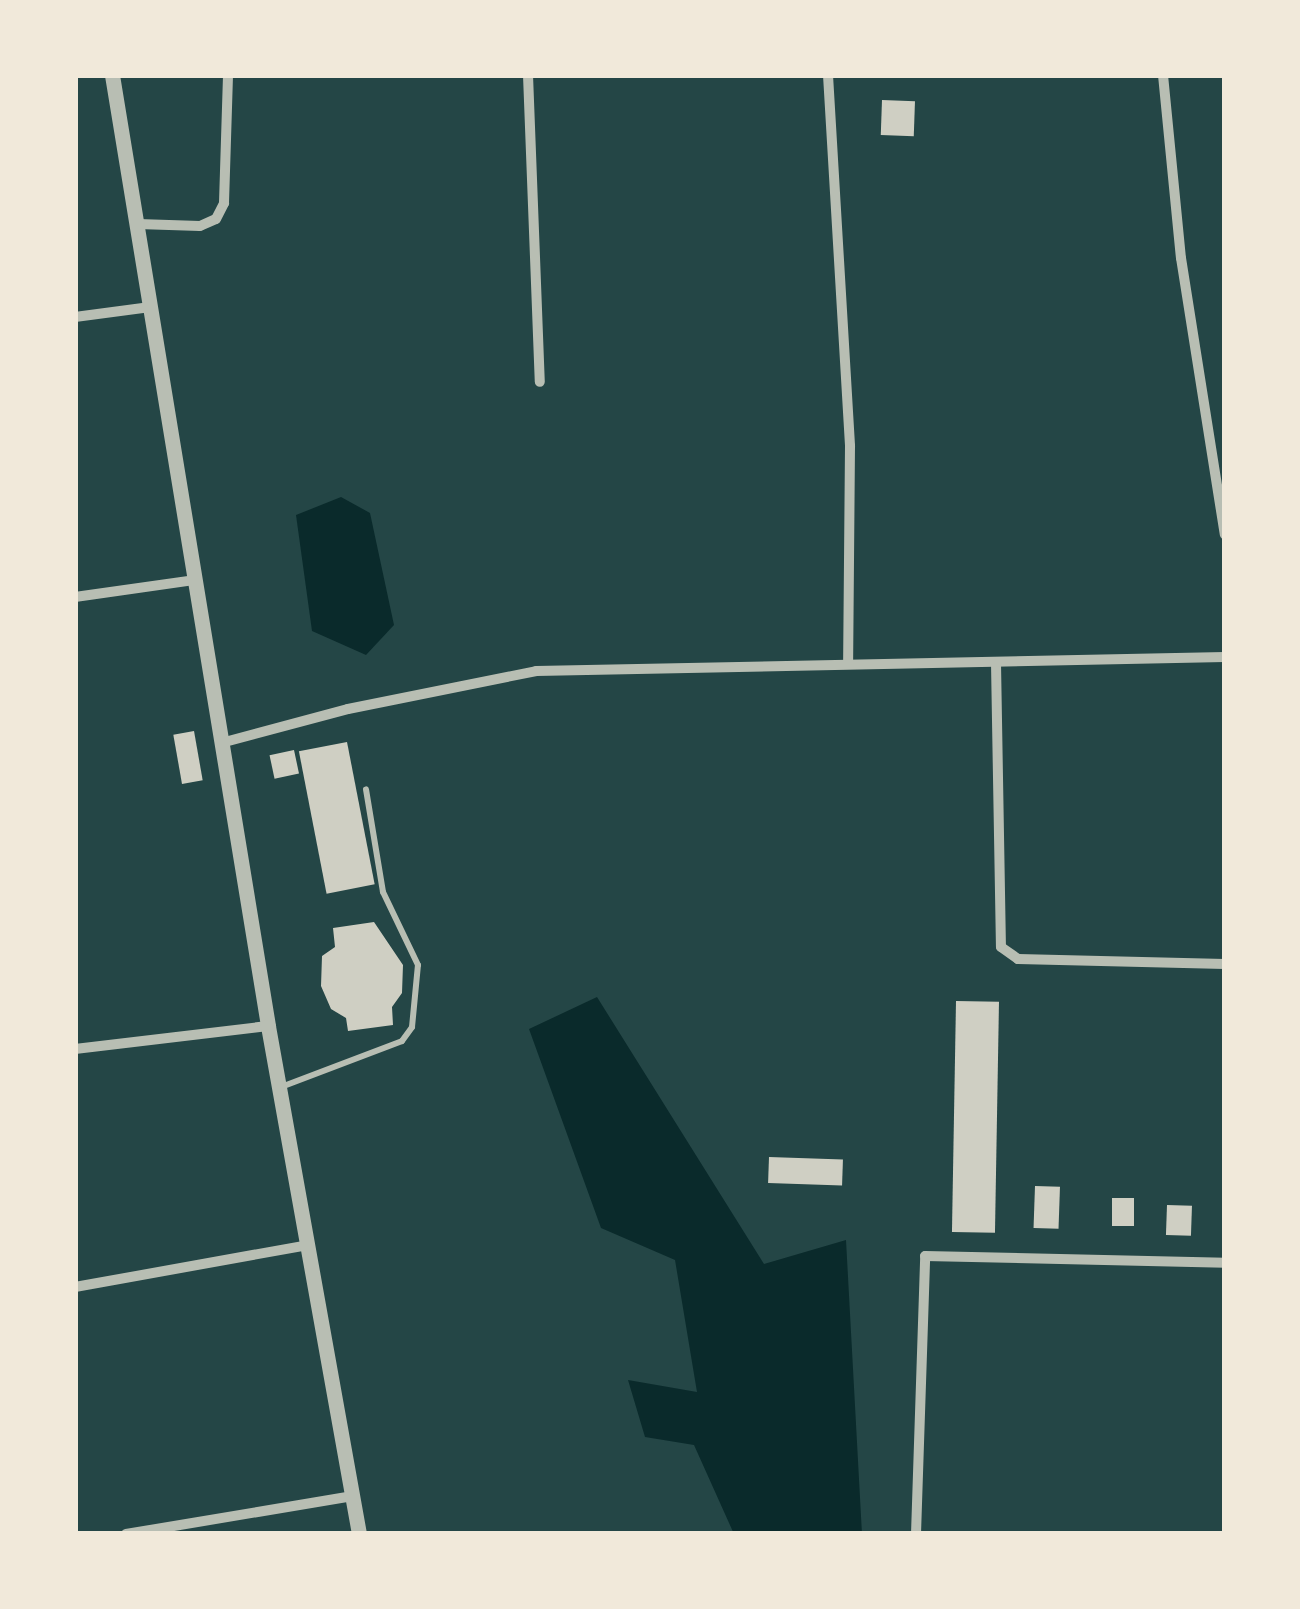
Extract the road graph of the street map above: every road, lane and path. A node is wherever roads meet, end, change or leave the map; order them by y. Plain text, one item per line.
1 (112, 75) edge
2 (228, 75) edge
3 (528, 75) edge
4 (828, 75) edge
5 (1164, 75) edge
6 (138, 224) junction
7 (150, 307) junction
8 (75, 318) edge
9 (540, 382) dead end
10 (1225, 535) edge
11 (194, 580) junction
12 (75, 598) edge
13 (1225, 658) edge
14 (848, 660) junction
15 (996, 663) junction
16 (222, 744) junction
17 (366, 789) dead end
18 (1225, 964) edge
19 (268, 1026) junction
20 (75, 1050) edge
21 (280, 1087) junction
22 (310, 1245) junction
23 (1225, 1263) edge
24 (75, 1287) edge
25 (353, 1496) junction
26 (126, 1534) edge
27 (359, 1534) edge
28 (916, 1534) edge

1 - 6 street
2 - 6 street
3 - 9 street
4 - 14 street
5 - 10 street
6 - 7 street
7 - 8 street
7 - 11 street
11 - 12 street
11 - 16 street
13 - 15 street
14 - 15 street
14 - 16 street
15 - 18 street
16 - 19 street
17 - 21 lane
19 - 20 street
19 - 21 street
21 - 22 street
22 - 24 street
22 - 25 street
23 - 28 street
25 - 26 street
25 - 27 street

